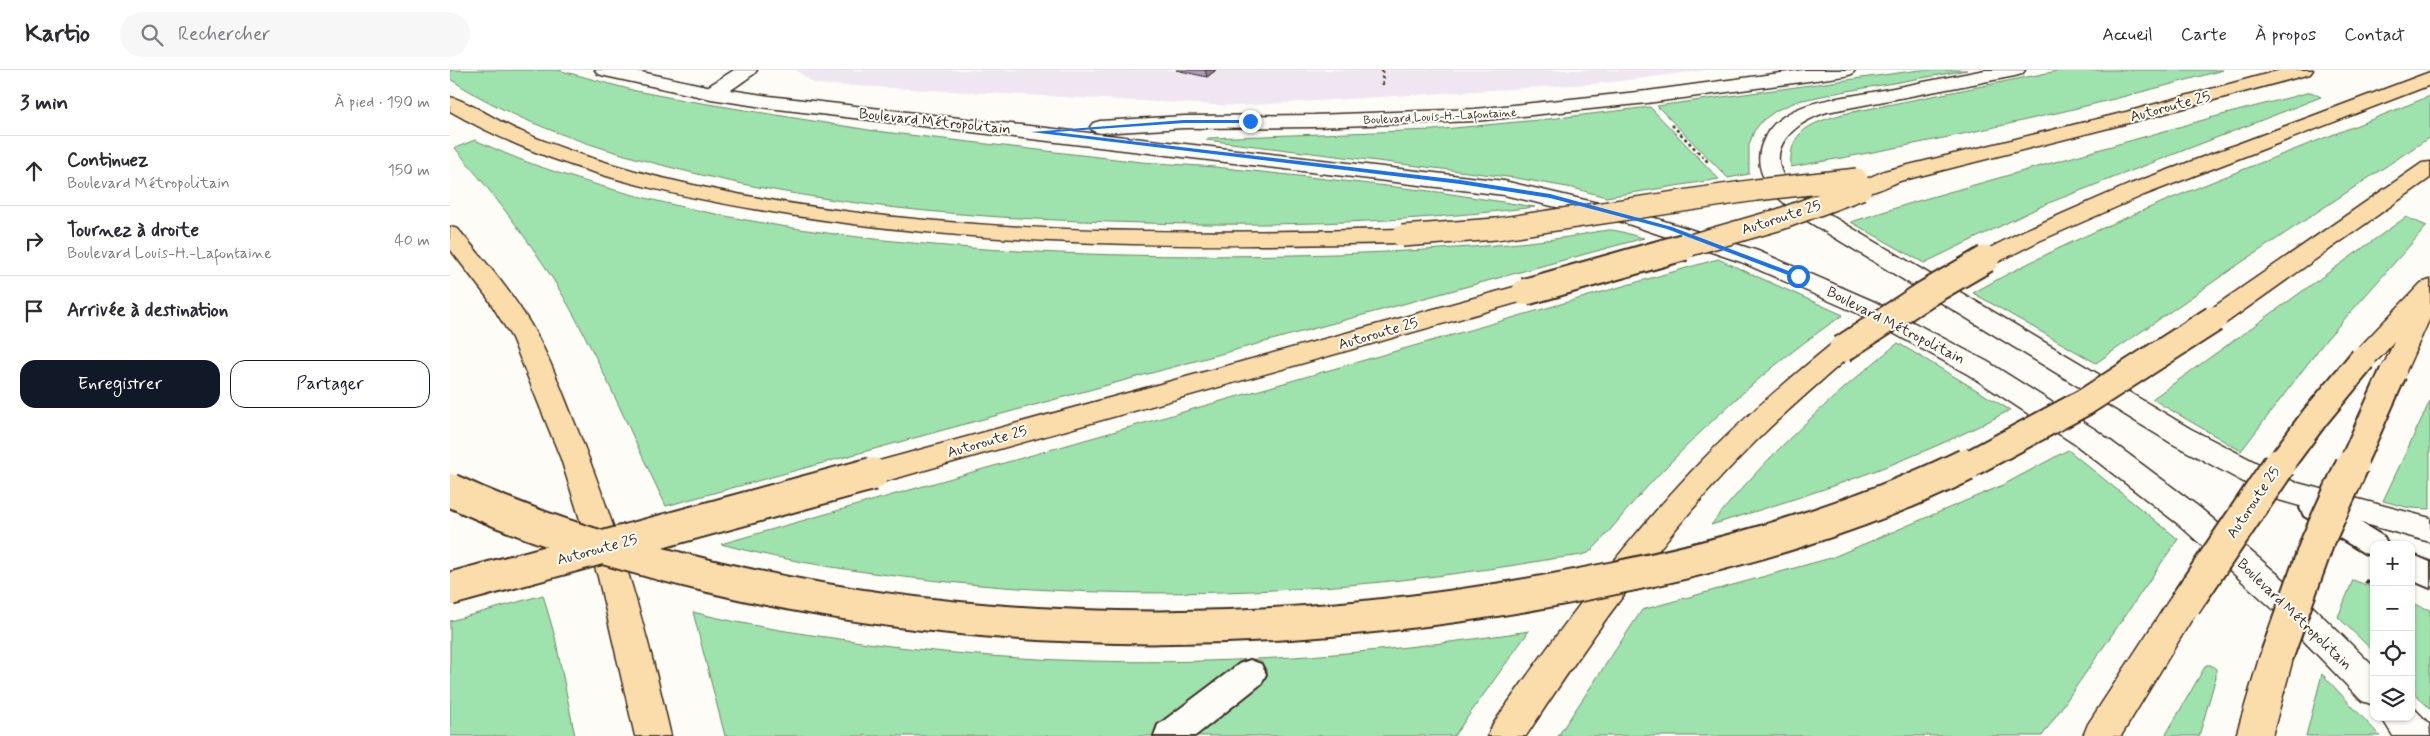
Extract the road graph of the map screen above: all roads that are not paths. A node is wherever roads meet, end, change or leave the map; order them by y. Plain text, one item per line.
1 (605, 70) edge
2 (747, 70) edge
3 (1844, 70) edge
4 (2015, 70) edge
5 (2303, 70) edge
6 (2430, 78) edge
7 (711, 93) junction
8 (450, 103) edge
9 (1034, 132) junction
10 (2430, 168) edge
11 (1862, 183) junction
12 (450, 234) edge
13 (2430, 288) edge
14 (450, 490) edge
15 (2286, 491) junction
16 (2430, 530) edge
17 (2370, 543) edge
18 (2415, 568) edge
19 (2430, 576) edge
20 (450, 589) edge
21 (1250, 674) dead end
22 (2370, 686) edge
23 (2403, 721) edge
24 (653, 736) edge
25 (1170, 736) edge
26 (1506, 736) edge
27 (2101, 736) edge
28 (2254, 736) edge
29 (2416, 736) edge

1 - 7 main road, Boulevard Métropolitain
2 - 7 main road
3 - 9 main road, Boulevard Louis-H.-Lafontaine
4 - 15 main road
5 - 11 highway, Autoroute 25
6 - 26 highway, bridge
7 - 9 main road, Boulevard Métropolitain
8 - 11 highway, bridge
9 - 22 main road, Boulevard Métropolitain
10 - 14 highway, bridge
11 - 20 highway, Autoroute 25, bridge
12 - 24 highway
13 - 27 highway, Autoroute 25, bridge
13 - 28 highway, bridge
15 - 16 main road
15 - 17 lane
18 - 19 lane
21 - 25 lane
23 - 29 main road

